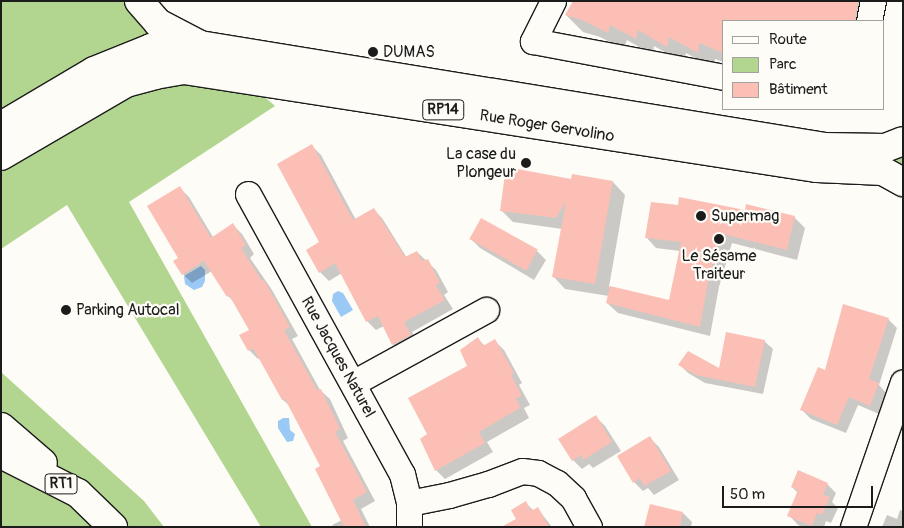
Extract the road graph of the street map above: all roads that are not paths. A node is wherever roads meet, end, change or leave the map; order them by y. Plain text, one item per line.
1 (140, 1) edge
2 (553, 1) edge
3 (873, 1) edge
4 (869, 20) edge
5 (200, 45) junction
6 (722, 77) edge
7 (69, 118) junction
8 (1, 126) edge
9 (903, 141) edge
10 (1, 156) edge
11 (1, 166) edge
12 (903, 182) edge
13 (248, 194) dead end
14 (486, 310) dead end
15 (903, 382) edge
16 (353, 383) junction
17 (1, 427) edge
18 (1, 454) edge
19 (78, 493) junction
20 (409, 515) edge
21 (112, 527) edge
22 (589, 527) edge
23 (853, 527) edge

1 - 5 main road
2 - 6 street
3 - 4 street
5 - 8 main road, Rue Roger Gervolino / RP14
5 - 9 main road, Rue Roger Gervolino / RP14
7 - 10 main road, Rue Roger Gervolino / RP14
7 - 11 main road
7 - 12 main road, Rue Roger Gervolino / RP14
13 - 16 street, Rue Jacques Naturel
14 - 16 street
15 - 23 street
16 - 20 street, Rue Jacques Naturel
17 - 19 main road
18 - 19 main road, RT1
19 - 21 main road, RT1
20 - 22 street

